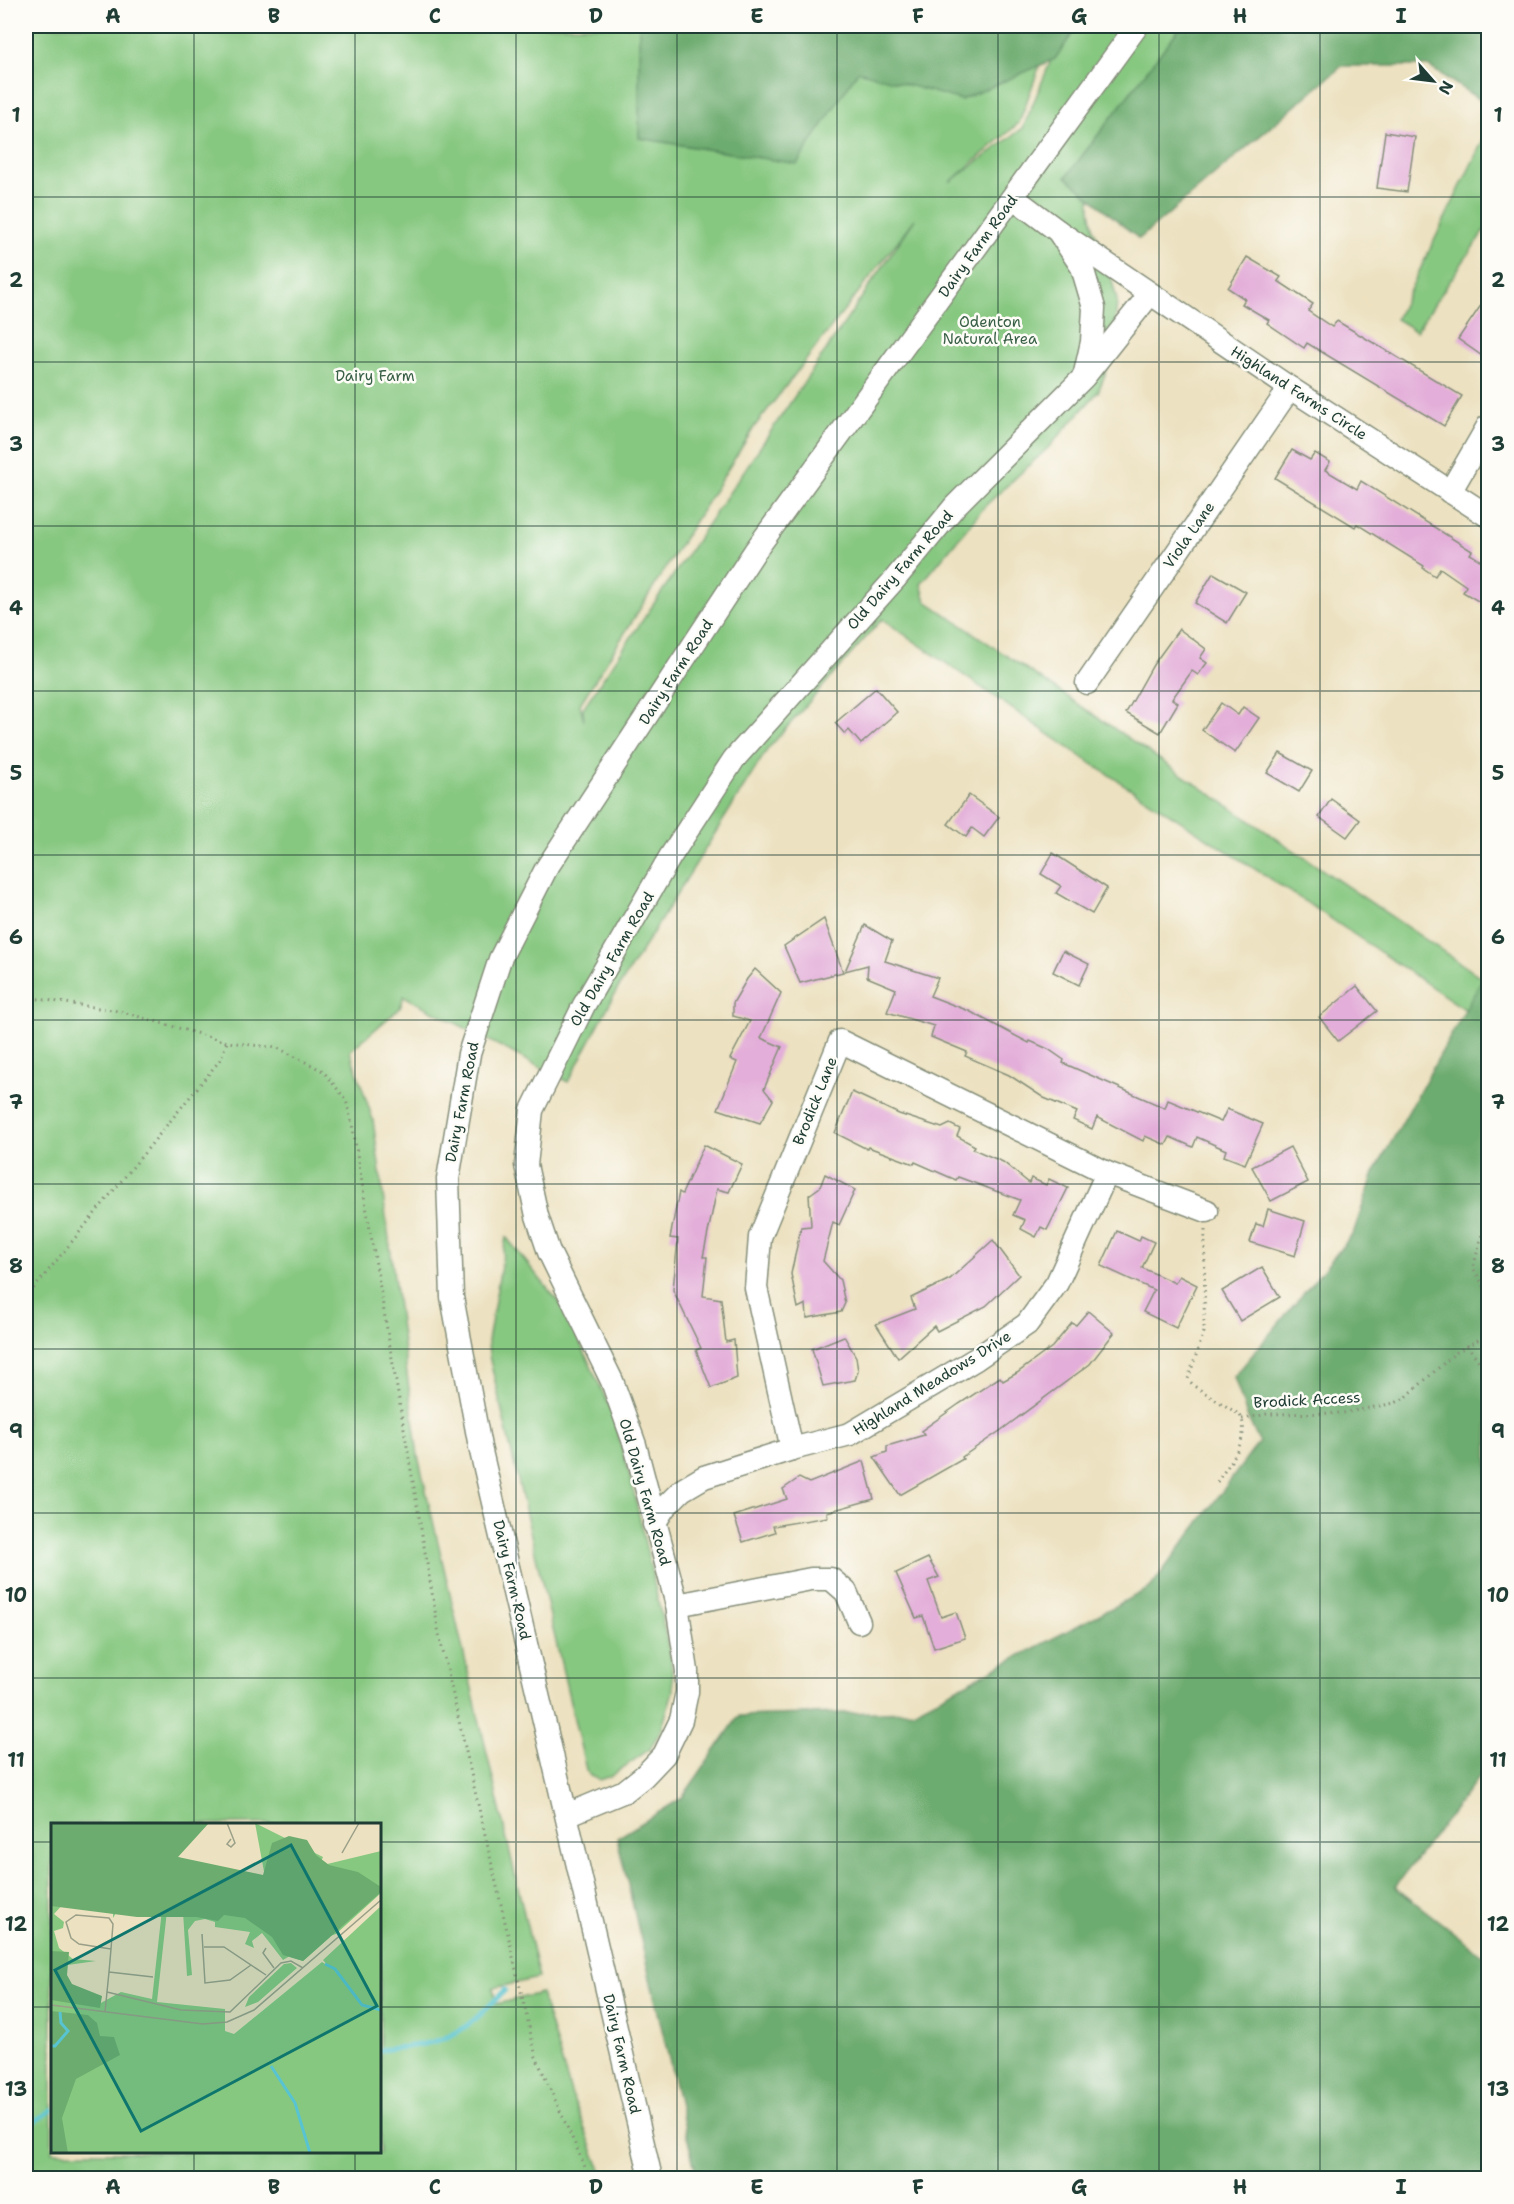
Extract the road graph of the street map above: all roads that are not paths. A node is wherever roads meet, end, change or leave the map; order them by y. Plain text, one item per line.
1 (1137, 26) edge
2 (1014, 198) junction
3 (1058, 231) junction
4 (1150, 294) junction
5 (1084, 377) junction
6 (1290, 388) junction
7 (1488, 426) edge
8 (1449, 492) junction
9 (1488, 516) edge
10 (1087, 683) dead end
11 (1107, 1173) junction
12 (1207, 1211) road end
13 (792, 1449) junction
14 (654, 1524) junction
15 (677, 1605) junction
16 (859, 1622) dead end
17 (567, 1815) junction
18 (651, 2178) edge

1 - 2 street, Dairy Farm Road
2 - 3 street
2 - 17 street, Dairy Farm Road
3 - 4 street, Highland Farms Circle
3 - 5 street
4 - 5 street
4 - 6 street, Highland Farms Circle
5 - 14 street, Old Dairy Farm Road
6 - 8 street, Highland Farms Circle
6 - 10 street, Viola Lane
7 - 8 street
8 - 9 street, Highland Farms Circle
11 - 12 street, Brodick Lane
11 - 13 street, Highland Meadows Drive
11 - 13 street, Brodick Lane
13 - 14 street, Highland Meadows Drive
14 - 15 street, Old Dairy Farm Road
15 - 16 street
15 - 17 street, Old Dairy Farm Road
17 - 18 street, Dairy Farm Road

